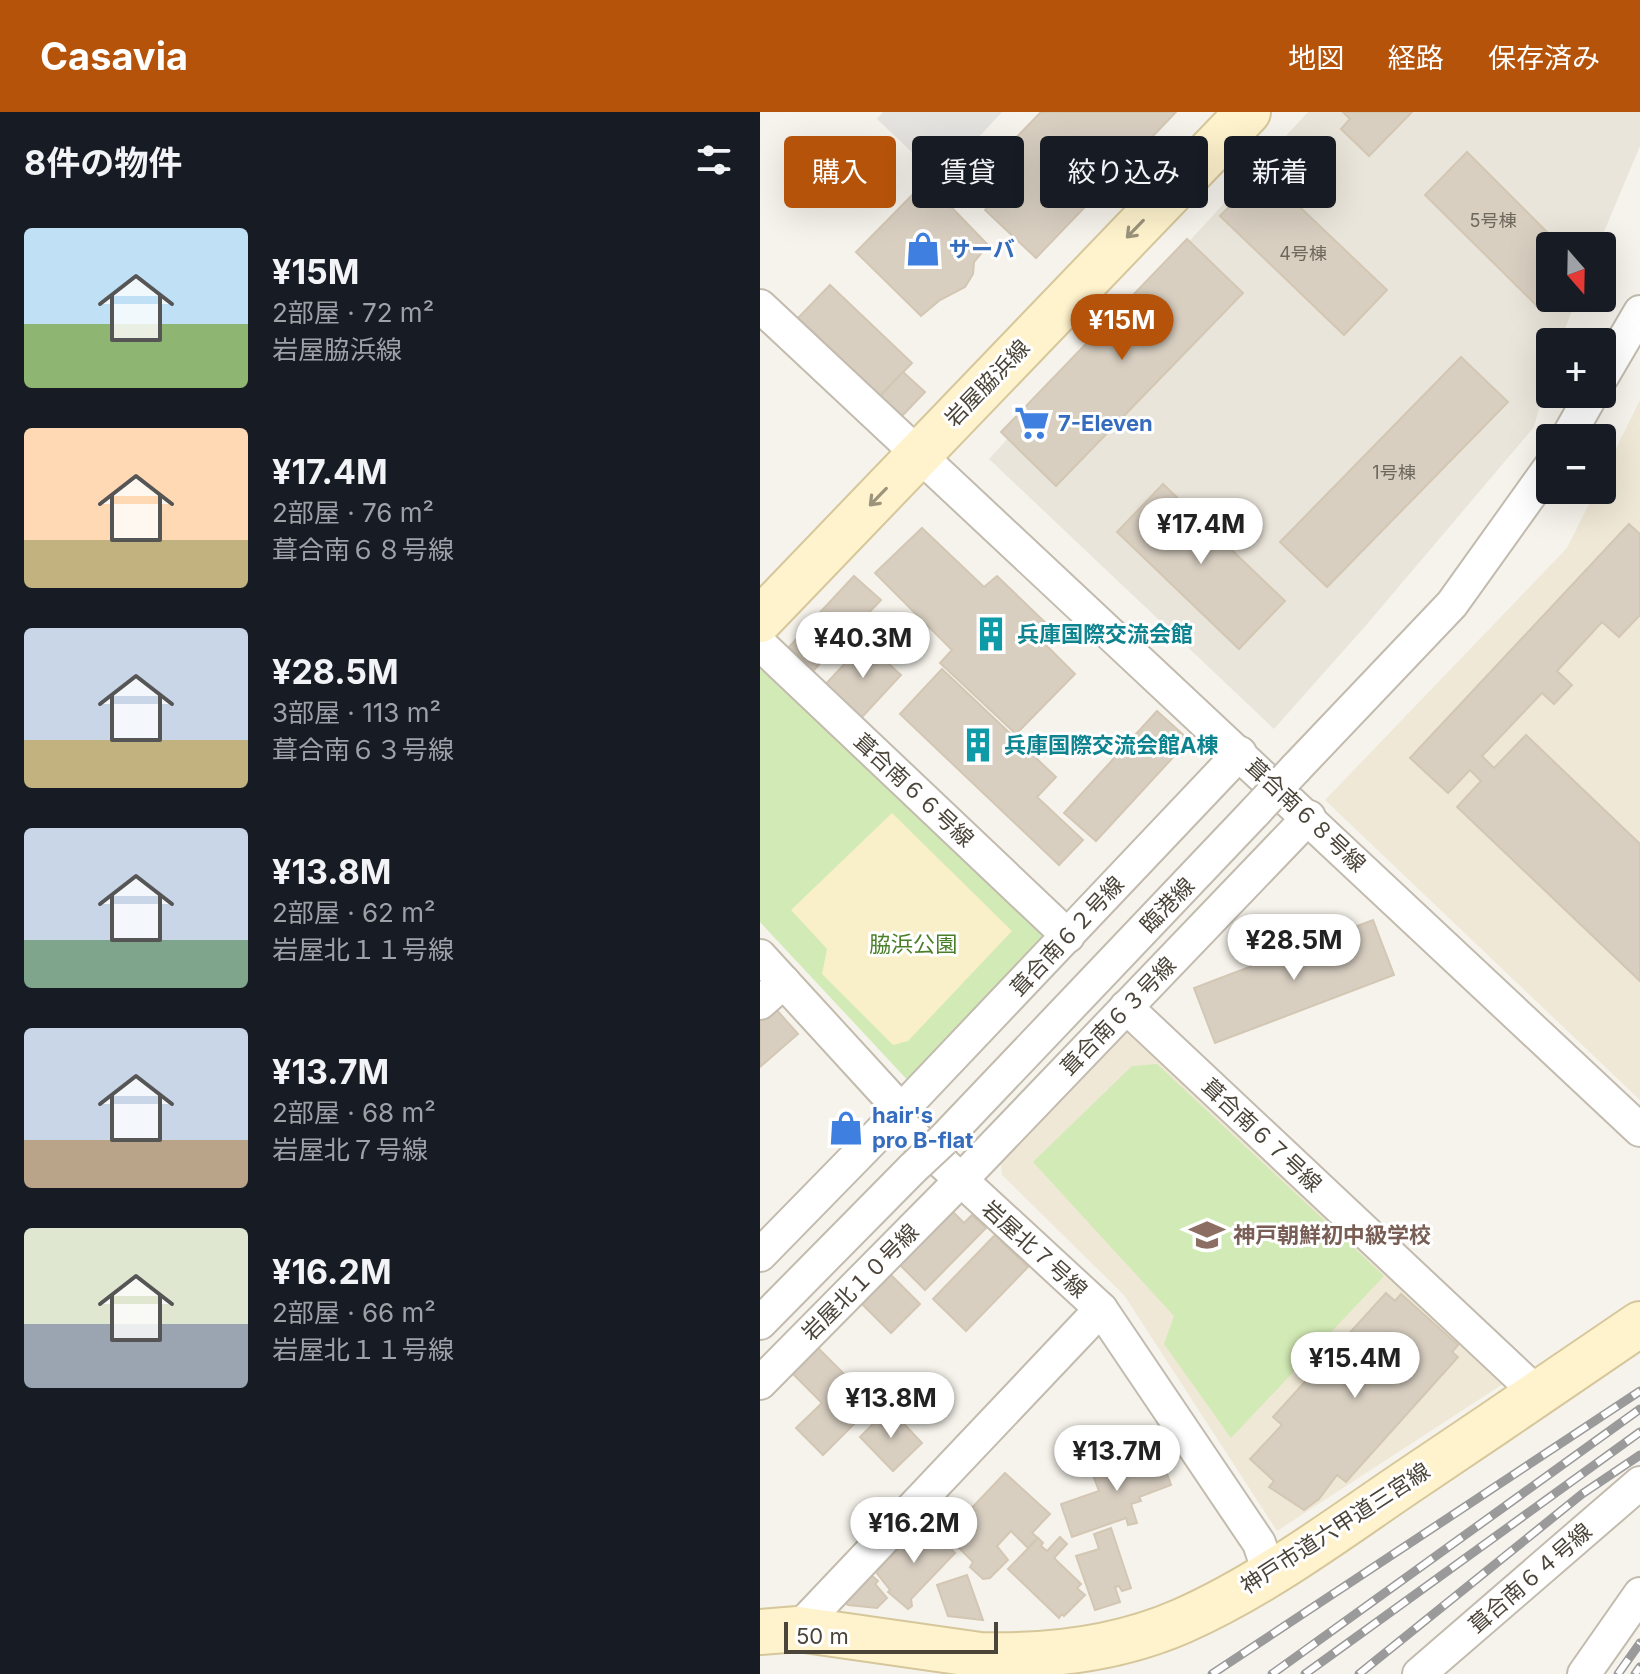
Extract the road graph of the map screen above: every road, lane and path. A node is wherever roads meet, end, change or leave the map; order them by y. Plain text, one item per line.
1 (1248, 112) edge
2 (760, 306) edge
3 (1640, 312) edge
4 (1616, 353) edge
5 (920, 453) junction
6 (1536, 487) edge
7 (760, 620) edge
8 (760, 644) edge
9 (1240, 753) junction
10 (1309, 817) junction
11 (1068, 936) junction
12 (760, 956) edge
13 (784, 982) junction
14 (760, 1003) edge
15 (1126, 1007) junction
16 (894, 1118) junction
17 (1640, 1130) edge
18 (960, 1181) junction
19 (760, 1255) edge
20 (1101, 1309) junction
21 (760, 1323) edge
22 (1640, 1324) edge
23 (760, 1383) edge
24 (1538, 1394) junction
25 (1640, 1483) edge
26 (1270, 1575) junction
27 (1640, 1594) edge
28 (779, 1631) edge
29 (966, 1665) edge
30 (1419, 1674) edge
31 (1584, 1674) edge

1 -> 5 street, 岩屋脇浜線
2 - 5 street, 葺合南６８号線
3 - 4 street
5 -> 7 street, 岩屋脇浜線
5 - 9 street, 葺合南６８号線
6 - 21 street, 臨港線, bridge
8 - 11 street, 葺合南６６号線
9 - 10 street, 葺合南６８号線
9 - 11 street, 葺合南６２号線
10 - 15 street, 葺合南６３号線
10 - 17 street, 葺合南６８号線
11 - 16 street, 葺合南６２号線
12 - 13 street, 岩屋北７号線
13 - 14 street
13 - 16 street, 岩屋北７号線
15 - 18 street, 葺合南６３号線
15 - 24 street, 葺合南６７号線
16 - 18 street, 岩屋北７号線
16 - 19 street, 葺合南６２号線
18 - 20 street, 岩屋北７号線
18 - 23 street, 岩屋北１０号線
20 - 26 street, 岩屋北７号線
20 - 28 street
22 - 24 street, 神戸市道六甲道三宮線
24 - 26 street, 神戸市道六甲道三宮線
25 - 30 street, 葺合南６４号線
26 - 29 street, 神戸市道六甲道三宮線
27 - 31 street
28 - 29 street, 神戸市道六甲道三宮線

